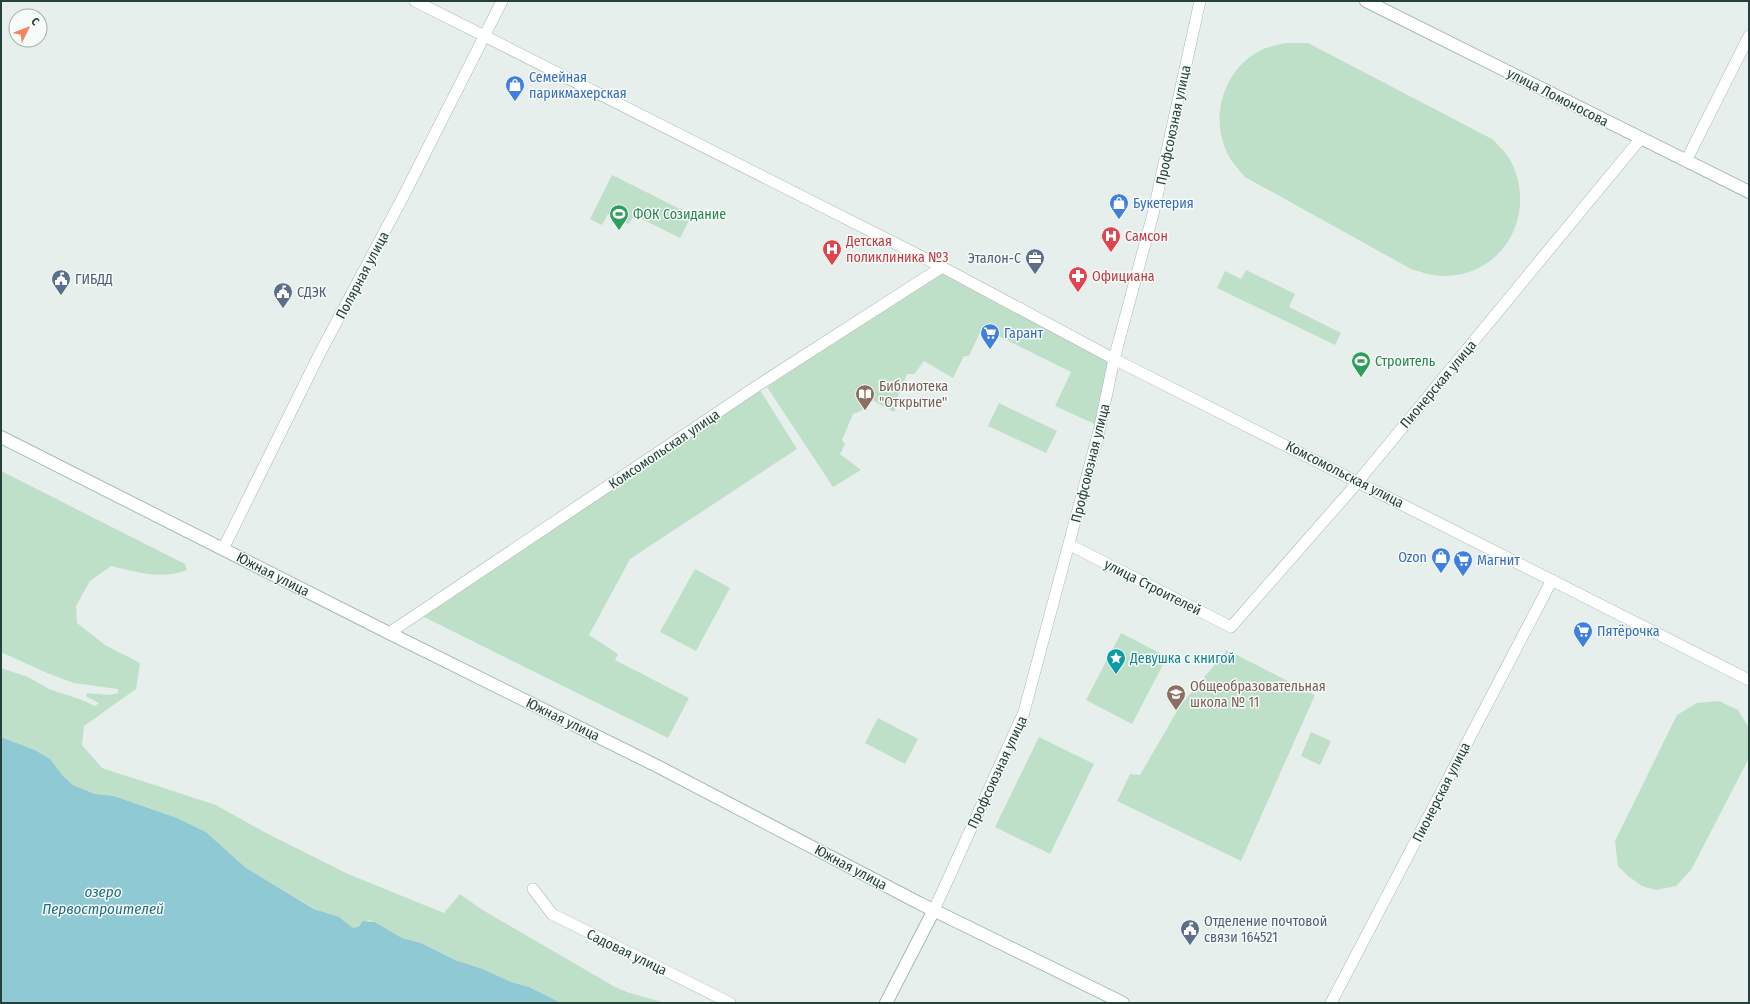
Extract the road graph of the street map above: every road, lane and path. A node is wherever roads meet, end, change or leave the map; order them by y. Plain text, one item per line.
1 (416, 1) edge
2 (502, 1) edge
3 (1200, 1) edge
4 (1366, 1) edge
5 (484, 35) junction
6 (1749, 36) edge
7 (1640, 138) junction
8 (1686, 161) junction
9 (1749, 192) edge
10 (942, 267) junction
11 (1114, 359) junction
12 (1, 437) edge
13 (1357, 480) junction
14 (1074, 547) dead end
15 (223, 549) junction
16 (1552, 580) junction
17 (1231, 627) joint
18 (389, 633) junction
19 (1749, 680) edge
20 (533, 889) dead end
21 (934, 910) junction
22 (730, 1003) edge
23 (886, 1003) edge
24 (1123, 1003) edge
25 (1331, 1003) edge

1 - 5 street, Комсомольская улица
2 - 5 street, Полярная улица
3 - 11 street, Профсоюзная улица
4 - 7 main road, улица Ломоносова
5 - 10 street, Комсомольская улица
5 - 15 street, Полярная улица
6 - 8 street
7 - 8 main road, улица Ломоносова
7 - 13 street, Пионерская улица
8 - 9 main road, улица Ломоносова
10 - 11 street, Комсомольская улица
10 - 18 street, Комсомольская улица
11 - 13 street, Комсомольская улица
11 - 21 street, Профсоюзная улица
12 - 15 main road, Южная улица
13 - 16 street, Комсомольская улица
13 - 17 street, Пионерская улица
14 - 17 street, улица Строителей
15 - 18 main road, Южная улица
16 - 19 street, Комсомольская улица
16 - 25 street, Пионерская улица
18 - 21 main road, Южная улица
20 - 22 street, Садовая улица
21 - 23 main road
21 - 24 main road, Южная улица

